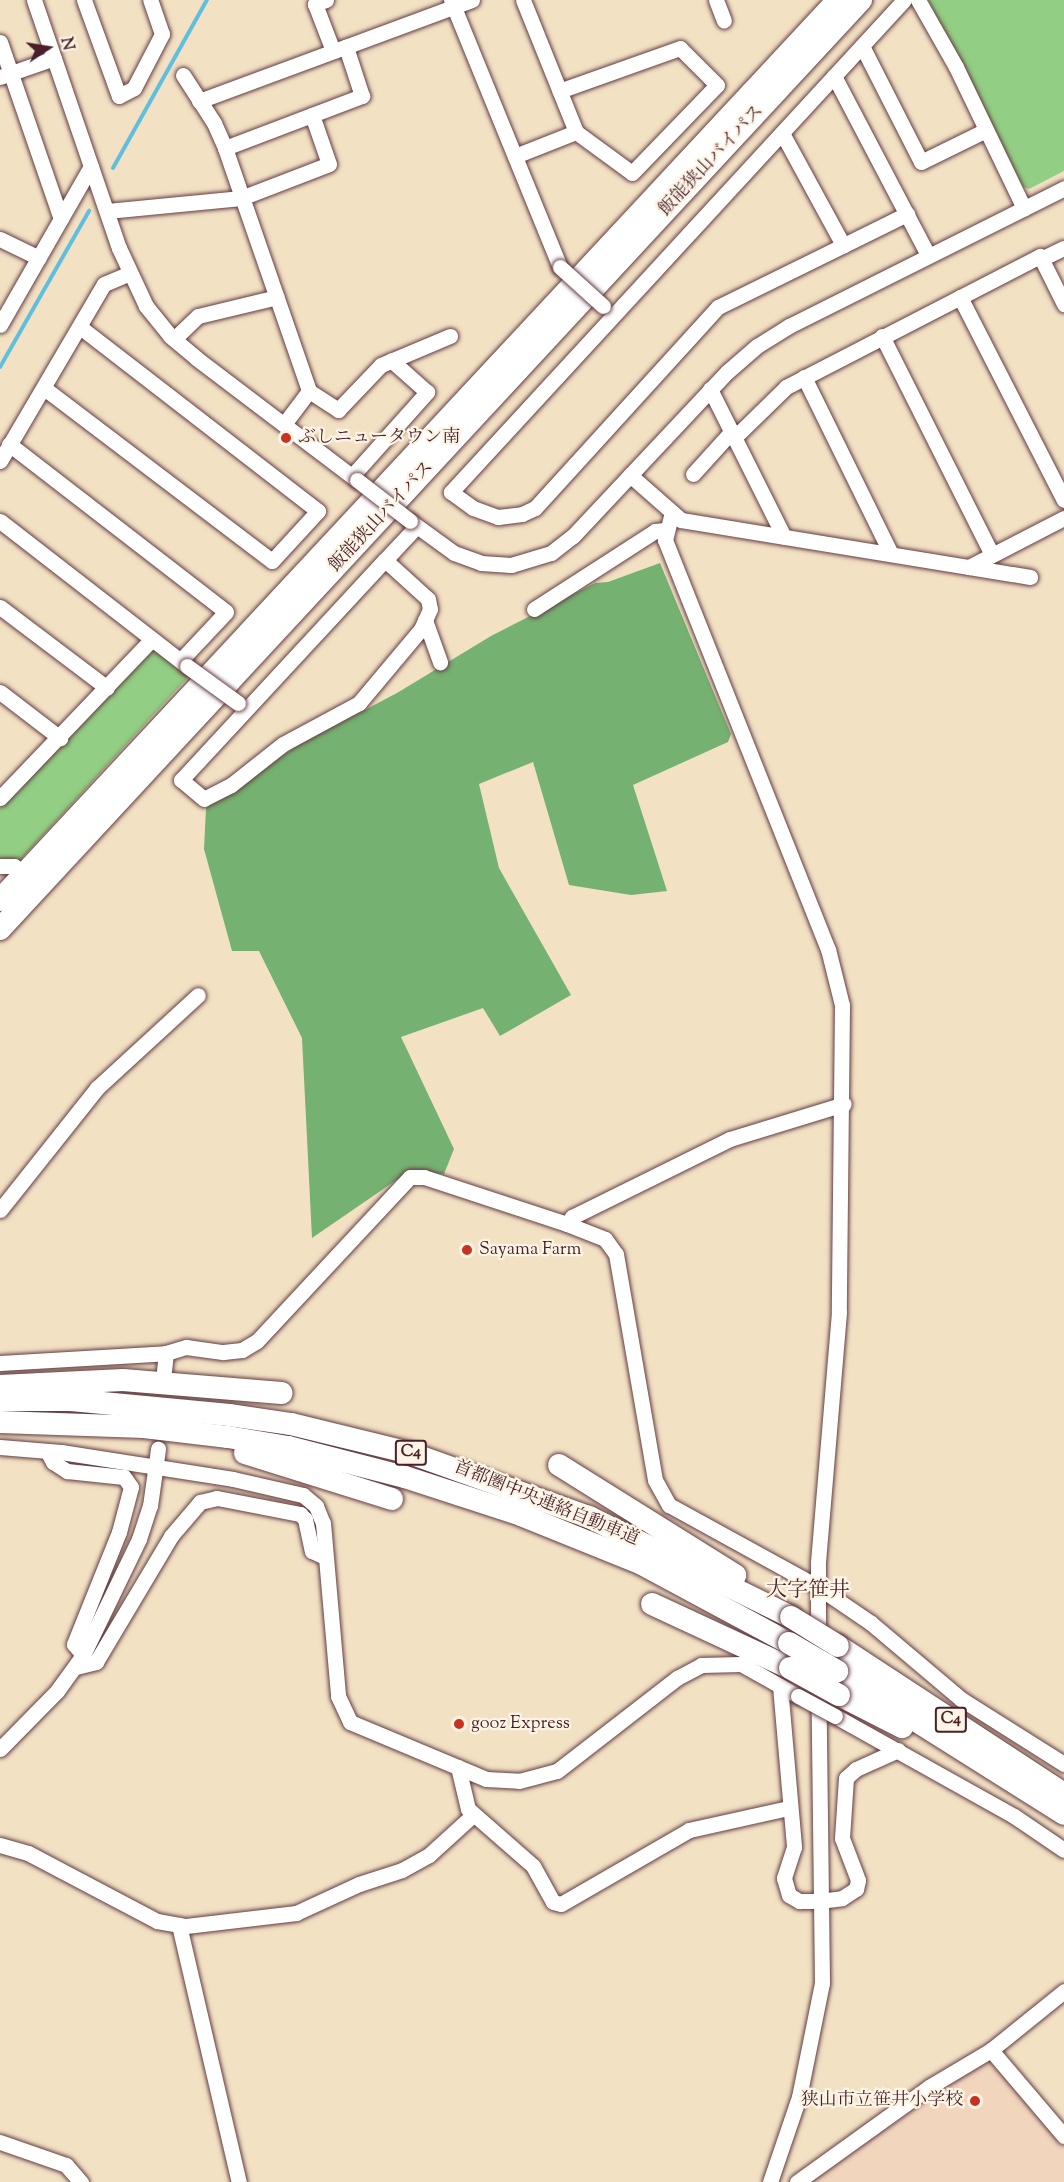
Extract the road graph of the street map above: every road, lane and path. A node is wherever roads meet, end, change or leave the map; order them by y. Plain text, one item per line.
1 (34, 0) edge
2 (84, 0) edge
3 (150, 0) edge
4 (326, 0) edge
5 (472, 0) edge
6 (523, 0) edge
7 (716, 0) edge
8 (838, 0) edge
9 (861, 0) edge
10 (904, 0) edge
11 (918, 0) edge
12 (452, 4) edge
13 (724, 21) dead end
14 (0, 42) edge
15 (862, 46) junction
16 (340, 49) junction
17 (54, 58) junction
18 (5, 75) edge
19 (183, 75) dead end
20 (834, 76) junction
21 (560, 90) junction
22 (199, 101) junction
23 (312, 115) junction
24 (986, 130) junction
25 (576, 132) junction
26 (782, 132) junction
27 (225, 148) junction
28 (515, 156) junction
29 (91, 166) junction
30 (1064, 188) edge
31 (242, 198) junction
32 (1024, 208) junction
33 (107, 211) junction
34 (907, 214) junction
35 (61, 219) junction
36 (0, 239) edge
37 (843, 244) junction
38 (1064, 248) edge
39 (928, 255) junction
40 (39, 258) junction
41 (1041, 259) junction
42 (129, 273) junction
43 (277, 297) junction
44 (960, 297) junction
45 (1064, 304) edge
46 (610, 310) junction
47 (1, 318) edge
48 (80, 327) junction
49 (450, 336) dead end
50 (882, 336) junction
51 (174, 339) junction
52 (391, 360) junction
53 (804, 376) junction
54 (44, 388) junction
55 (710, 389) junction
56 (309, 391) junction
57 (285, 424) junction
58 (734, 433) junction
59 (9, 444) junction
60 (0, 461) edge
61 (693, 474) dead end
62 (630, 475) junction
63 (354, 478) junction
64 (1064, 500) edge
65 (672, 512) junction
66 (1064, 518) edge
67 (0, 521) edge
68 (413, 524) junction
69 (664, 530) junction
70 (784, 537) junction
71 (891, 554) junction
72 (992, 555) junction
73 (385, 560) junction
74 (969, 567) junction
75 (1030, 577) dead end
76 (0, 607) edge
77 (534, 609) dead end
78 (425, 620) junction
79 (152, 639) junction
80 (440, 662) dead end
81 (184, 663) junction
82 (107, 688) junction
83 (0, 692) edge
84 (242, 706) junction
85 (60, 738) junction
86 (0, 777) edge
87 (13, 788) junction
88 (0, 798) edge
89 (0, 867) edge
90 (23, 875) junction
91 (0, 900) edge
92 (0, 929) edge
93 (198, 995) dead end
94 (844, 1104) junction
95 (0, 1210) edge
96 (567, 1224) junction
97 (166, 1353) junction
98 (0, 1364) edge
99 (164, 1371) dead end
100 (0, 1386) edge
101 (281, 1393) dead end
102 (0, 1400) edge
103 (0, 1422) edge
104 (59, 1422) junction
105 (0, 1447) edge
106 (158, 1449) dead end
107 (47, 1451) junction
108 (559, 1465) dead end
109 (156, 1468) junction
110 (392, 1499) dead end
111 (325, 1557) junction
112 (818, 1587) junction
113 (652, 1604) dead end
114 (791, 1617) junction
115 (80, 1661) junction
116 (785, 1677) junction
117 (837, 1705) junction
118 (0, 1749) edge
119 (898, 1750) junction
120 (1064, 1764) edge
121 (458, 1767) junction
122 (1025, 1787) junction
123 (1064, 1794) edge
124 (788, 1808) junction
125 (1064, 1814) edge
126 (473, 1815) junction
127 (0, 1845) edge
128 (1064, 1851) edge
129 (819, 1901) junction
130 (179, 1925) junction
131 (1064, 1992) edge
132 (991, 2050) junction
133 (1064, 2136) edge
134 (0, 2142) edge
135 (81, 2182) edge
136 (239, 2182) edge
137 (770, 2182) edge
138 (797, 2182) edge

1 - 17 street
2 - 3 street
4 - 16 street
5 - 12 street
6 - 21 street
7 - 13 street
8 - 90 highway, 飯能狭山バイパス
9 - 92 highway, 飯能狭山バイパス
10 - 15 street
11 - 24 street
12 - 16 street
12 - 28 street
14 - 18 street
15 - 20 street
15 - 24 street
16 - 22 street
16 - 23 street
17 - 18 street
17 - 29 street
18 - 35 street
19 - 22 street
20 - 26 street
20 - 34 street
21 - 25 street
21 - 25 street
22 - 27 street
23 - 27 street
23 - 31 street
24 - 32 street
25 - 28 street
26 - 37 street
26 - 46 street
27 - 31 street
28 - 46 street, bridge
29 - 33 street
29 - 35 street
30 - 32 street
31 - 33 street
31 - 43 street
32 - 39 street
33 - 42 street
34 - 37 street
34 - 39 street
35 - 40 street
36 - 40 street
37 - 46 street
38 - 41 street
39 - 55 street
40 - 47 street
41 - 44 street
41 - 45 street
42 - 48 street
42 - 51 street
43 - 51 street
43 - 56 street
44 - 50 street
44 - 64 street
48 - 54 street
48 - 54 street
49 - 52 street
50 - 53 street
50 - 72 street
51 - 57 street
52 - 56 street
52 - 63 street
53 - 58 street
53 - 71 street
54 - 59 street
55 - 58 street
55 - 62 street
56 - 57 street
57 - 63 street
58 - 61 street
58 - 70 street
59 - 60 street
59 - 81 street
62 - 65 street
62 - 68 street
63 - 68 street, bridge
65 - 69 street
65 - 70 street
66 - 72 street
67 - 79 street
68 - 73 street
69 - 77 street
69 - 94 street
70 - 71 street
71 - 74 street
72 - 74 street
73 - 78 street
73 - 84 street
74 - 75 street
76 - 82 street
78 - 80 street
78 - 84 street
79 - 81 street
79 - 82 street
81 - 84 street, bridge
82 - 85 street
83 - 85 street
85 - 87 street
86 - 87 street
87 - 88 street
89 - 90 street
90 - 91 highway, 飯能狭山バイパス
93 - 95 street
94 - 96 street
94 - 112 street
96 - 97 street
96 - 112 street
97 - 98 street
97 - 99 street
100 - 101 highway
102 - 114 highway, 首都圏中央連絡自動車道 / C4
103 - 104 highway, 首都圏中央連絡自動車道 / C4
104 - 110 highway
104 - 122 highway, 首都圏中央連絡自動車道 / C4, bridge
105 - 107 street
106 - 109 street
107 - 109 street
107 - 115 street
108 - 114 highway
109 - 111 street
109 - 115 street
111 - 115 street
111 - 121 street
112 - 120 street
112 - 129 street
113 - 116 highway
114 - 123 highway, 首都圏中央連絡自動車道 / C4, bridge
115 - 118 street
116 - 117 highway, bridge
116 - 117 street, bridge
116 - 121 street
116 - 124 street
117 - 119 street
117 - 122 highway
119 - 128 street
119 - 129 street
121 - 126 street
122 - 125 highway, 首都圏中央連絡自動車道 / C4
124 - 126 street
124 - 129 street
126 - 130 street
127 - 130 street
129 - 137 street
130 - 136 street
131 - 132 street
132 - 133 street
132 - 138 street
134 - 135 street

